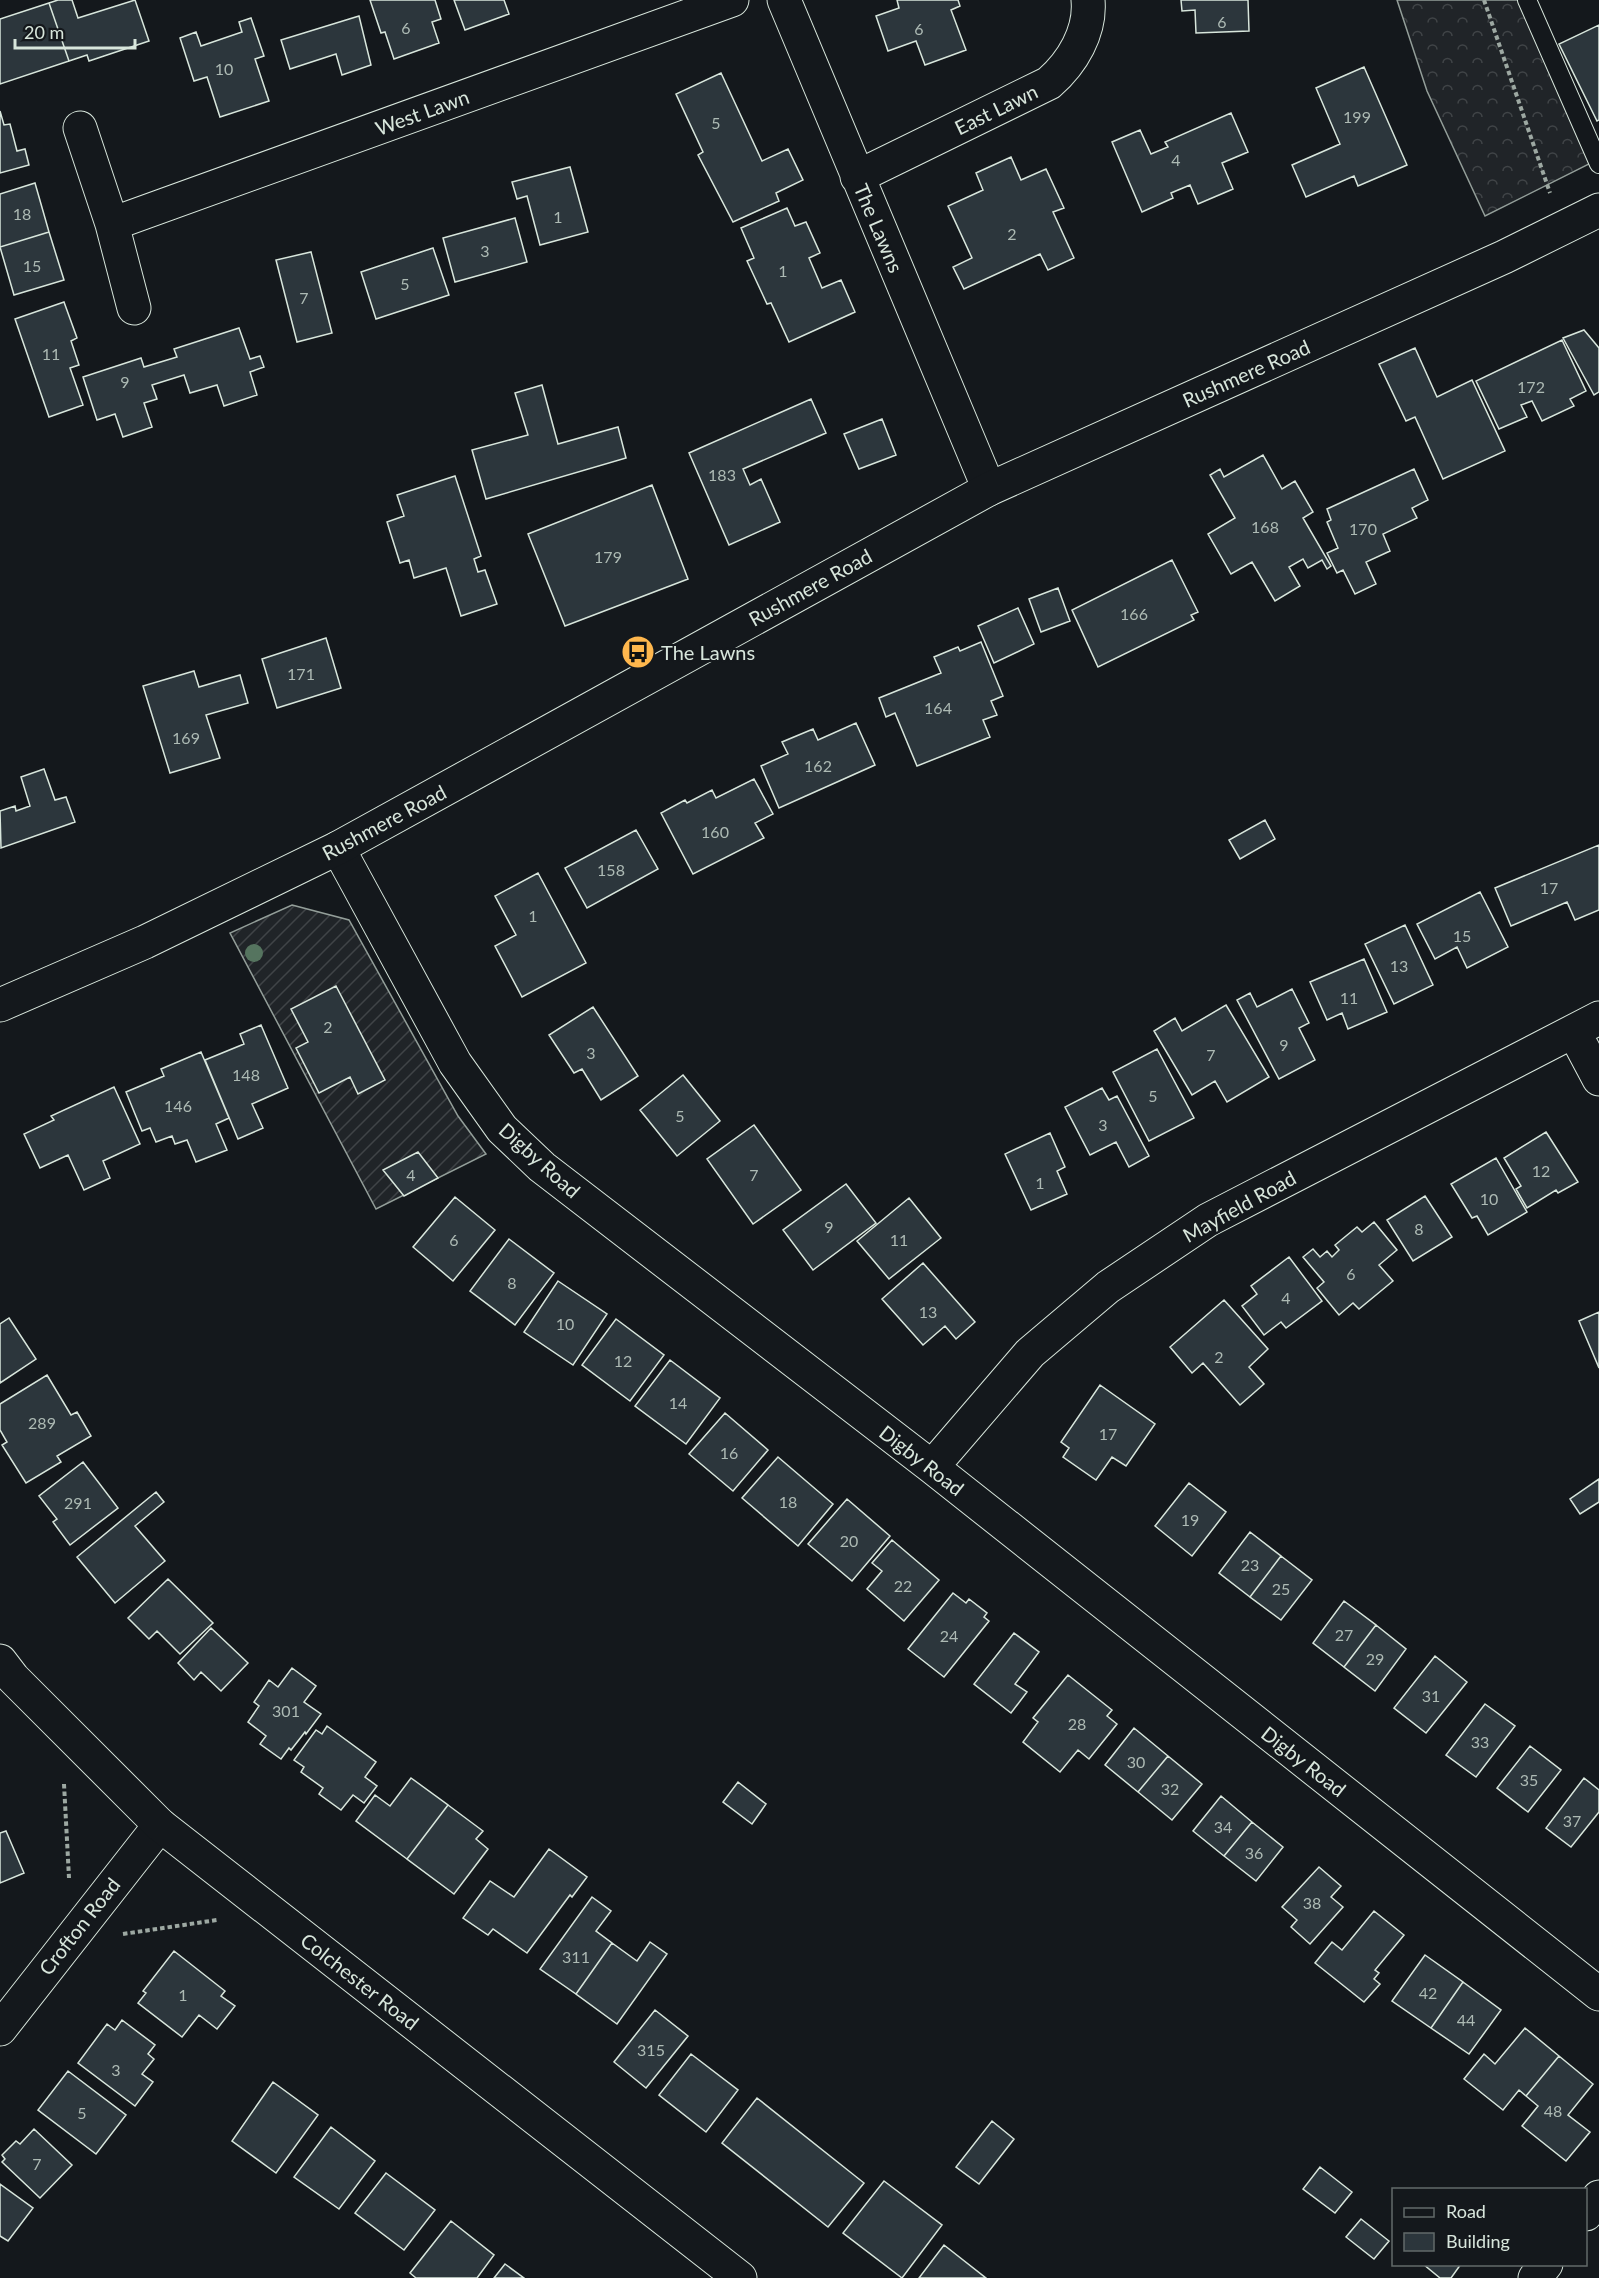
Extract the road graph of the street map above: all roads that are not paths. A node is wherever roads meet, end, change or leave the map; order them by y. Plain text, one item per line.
1 (732, 0) edge
2 (784, 0) edge
3 (1088, 0) edge
4 (1527, 0) edge
5 (80, 128) dead end
6 (1599, 164) edge
7 (857, 177) junction
8 (1599, 210) edge
9 (112, 224) junction
10 (134, 308) dead end
11 (989, 489) junction
12 (338, 848) junction
13 (0, 1005) edge
14 (1586, 1025) edge
15 (1599, 1079) edge
16 (932, 1467) junction
17 (0, 1661) edge
18 (160, 1824) junction
19 (1599, 1994) edge
20 (0, 2029) edge
21 (1599, 2197) edge
22 (1587, 2213) edge
23 (1545, 2266) edge
24 (740, 2278) edge
25 (1535, 2278) edge

1 - 9 street, West Lawn
2 - 7 street, The Lawns
3 - 7 street, East Lawn
4 - 6 lane
5 - 9 street
7 - 11 street, The Lawns
8 - 11 street, Rushmere Road
9 - 10 street
11 - 12 street, Rushmere Road
12 - 13 street, Rushmere Road
12 - 16 street, Digby Road
14 - 15 street
14 - 16 street, Mayfield Road
16 - 19 street, Digby Road
17 - 18 street, Colchester Road
18 - 20 street, Crofton Road
18 - 24 street, Colchester Road
21 - 22 street
23 - 25 street

